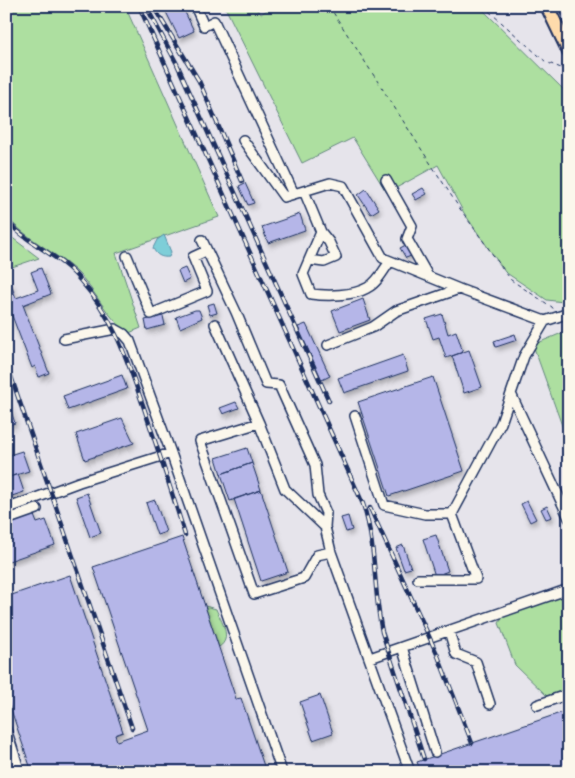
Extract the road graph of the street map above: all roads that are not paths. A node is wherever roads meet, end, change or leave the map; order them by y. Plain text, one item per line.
1 (194, 6) edge
2 (547, 6) edge
3 (569, 52) edge
4 (243, 140) dead end
5 (386, 180) dead end
6 (304, 191) junction
7 (294, 194) junction
8 (321, 232) junction
9 (202, 240) dead end
10 (206, 251) junction
11 (127, 256) dead end
12 (309, 260) junction
13 (390, 261) junction
14 (428, 276) junction
15 (459, 289) junction
16 (569, 313) edge
17 (545, 321) junction
18 (216, 324) dead end
19 (64, 339) dead end
20 (328, 345) dead end
21 (512, 396) junction
22 (354, 416) dead end
23 (259, 423) junction
24 (171, 453) junction
25 (6, 509) edge
26 (37, 509) dead end
27 (452, 514) junction
28 (569, 518) edge
29 (6, 520) edge
30 (325, 527) junction
31 (331, 552) junction
32 (418, 578) dead end
33 (569, 589) edge
34 (448, 632) junction
35 (402, 647) junction
36 (370, 658) junction
37 (569, 694) edge
38 (490, 704) dead end
39 (537, 705) dead end
40 (6, 729) edge
41 (435, 752) dead end
42 (20, 772) edge
43 (282, 772) edge
44 (410, 772) edge

1 - 7 lane
2 - 3 highway
4 - 7 lane
5 - 14 lane
6 - 7 lane
6 - 8 lane
6 - 13 lane
8 - 12 lane
8 - 12 lane
9 - 10 lane
10 - 11 lane
10 - 30 lane
12 - 13 lane
13 - 14 lane
14 - 15 lane
15 - 17 lane
15 - 20 lane
16 - 17 lane
17 - 21 lane
18 - 23 lane
19 - 24 lane
21 - 27 lane
21 - 28 lane
22 - 27 lane
23 - 30 lane
23 - 31 lane
24 - 25 lane
24 - 43 lane
26 - 29 lane
27 - 32 lane
30 - 31 lane
31 - 36 lane
33 - 34 lane
34 - 35 lane
34 - 38 lane
35 - 36 lane
35 - 41 lane
36 - 44 lane
37 - 39 lane
40 - 42 lane

